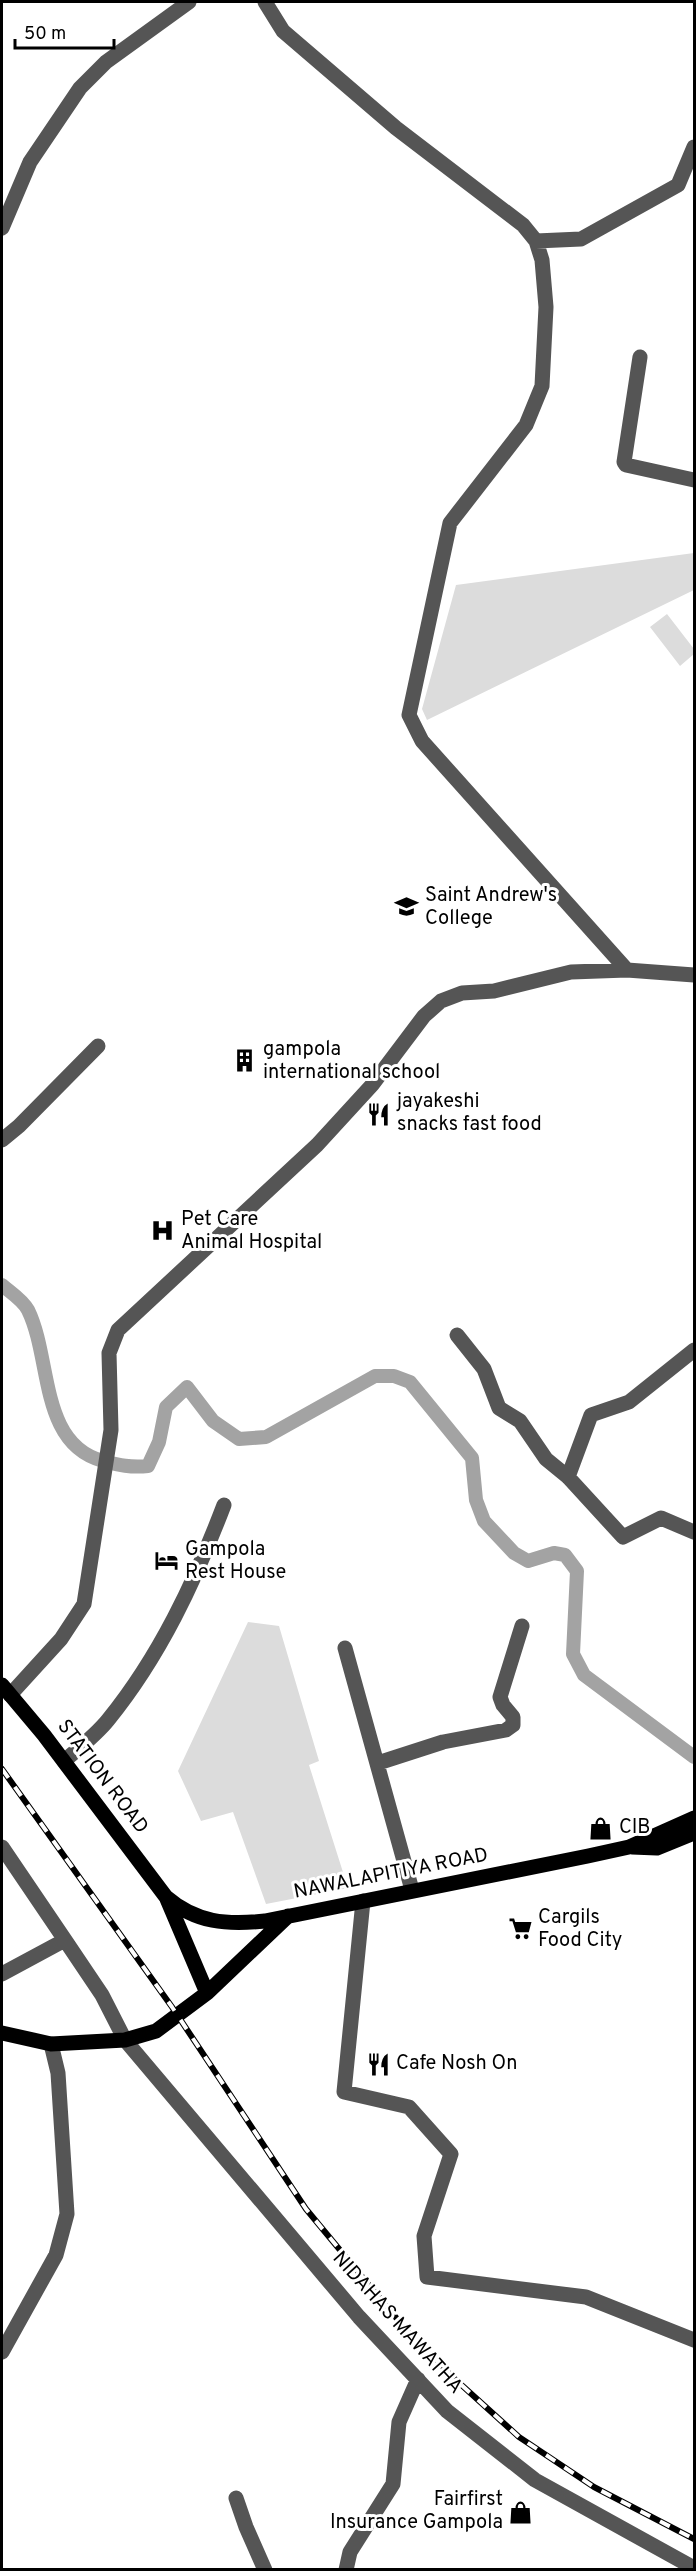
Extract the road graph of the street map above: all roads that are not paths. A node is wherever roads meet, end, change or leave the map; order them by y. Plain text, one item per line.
1 (189, 2) edge
2 (265, 2) edge
3 (694, 147) edge
4 (2, 228) edge
5 (536, 241) junction
6 (640, 357) dead end
7 (694, 480) edge
8 (627, 970) junction
9 (694, 975) edge
10 (98, 1046) dead end
11 (2, 1140) edge
12 (457, 1335) dead end
13 (694, 1350) edge
14 (568, 1477) junction
15 (224, 1505) dead end
16 (694, 1532) edge
17 (522, 1626) dead end
18 (345, 1648) dead end
19 (6, 1690) edge
20 (64, 1761) junction
21 (378, 1762) junction
22 (693, 1826) edge
23 (2, 1847) edge
24 (412, 1890) junction
25 (166, 1897) junction
26 (363, 1901) junction
27 (288, 1916) junction
28 (65, 1940) junction
29 (2, 1974) edge
30 (207, 1993) junction
31 (2, 2033) edge
32 (125, 2040) junction
33 (51, 2044) junction
34 (694, 2340) edge
35 (2, 2352) edge
36 (418, 2379) junction
37 (236, 2498) dead end
38 (694, 2568) edge
39 (265, 2570) edge
40 (346, 2570) edge

1 - 4 street
2 - 5 street
3 - 5 street
5 - 8 street
6 - 7 street
8 - 9 street
8 - 19 street
10 - 11 street
12 - 14 street
13 - 14 street
14 - 16 street
15 - 20 street
17 - 21 street
18 - 21 street
19 - 20 main road, STATION ROAD
20 - 25 main road, STATION ROAD
21 - 24 street
22 - 24 main road, NAWALAPITIYA ROAD
23 - 28 street, NIDAHAS MAWATHA
24 - 26 main road, NAWALAPITIYA ROAD
25 - 27 main road, NAWALAPITIYA ROAD
25 - 30 main road
26 - 27 main road, NAWALAPITIYA ROAD
26 - 34 street
27 - 30 main road
28 - 29 street
28 - 32 street, NIDAHAS MAWATHA
30 - 32 main road
31 - 33 main road
32 - 33 main road
32 - 36 street, NIDAHAS MAWATHA
33 - 35 street
36 - 38 street, NIDAHAS MAWATHA
36 - 40 street
37 - 39 street

